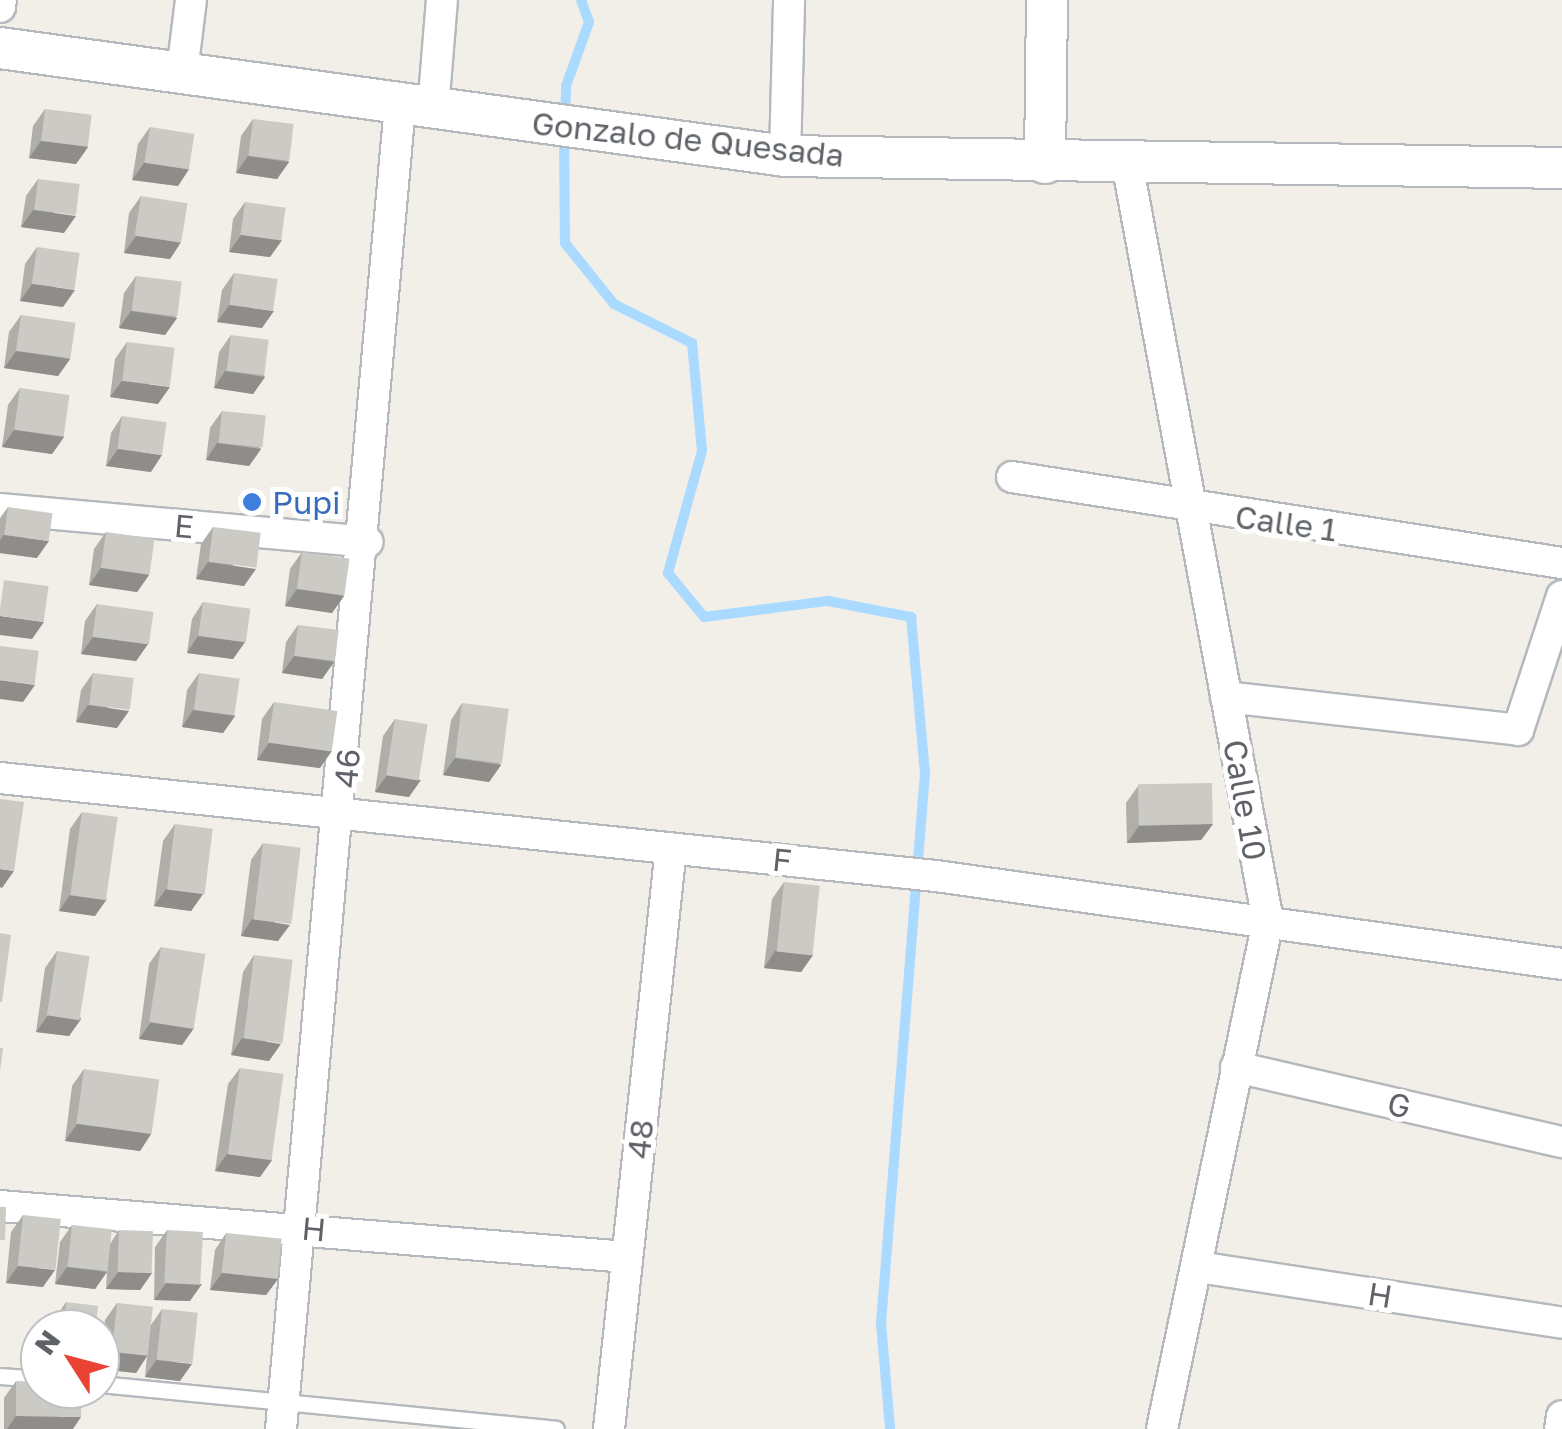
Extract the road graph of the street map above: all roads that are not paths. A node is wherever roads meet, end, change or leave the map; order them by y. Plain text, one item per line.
1 (191, 0) edge
2 (442, 0) edge
3 (789, 0) edge
4 (1047, 0) edge
5 (0, 48) edge
6 (182, 72) junction
7 (417, 108) junction
8 (785, 156) junction
9 (1046, 163) junction
10 (1128, 168) junction
11 (1562, 168) edge
12 (1012, 477) dead end
13 (0, 509) edge
14 (1192, 510) junction
15 (368, 542) junction
16 (1562, 563) edge
17 (1562, 596) edge
18 (1226, 697) junction
19 (0, 778) edge
20 (342, 814) junction
21 (671, 848) junction
22 (1268, 921) junction
23 (1562, 964) edge
24 (1236, 1067) junction
25 (1562, 1142) edge
26 (0, 1206) edge
27 (297, 1227) junction
28 (627, 1257) junction
29 (1198, 1267) junction
30 (1562, 1324) edge
31 (120, 1387) edge
32 (282, 1415) edge
33 (1562, 1416) edge
34 (556, 1429) edge
35 (609, 1429) edge
36 (1162, 1429) edge
37 (1560, 1429) edge

1 - 6 street
2 - 7 street, 46
3 - 8 street
4 - 9 street
5 - 6 street, Gonzalo de Quesada
6 - 7 street, Gonzalo de Quesada
7 - 8 street, Gonzalo de Quesada
7 - 15 street, 46
8 - 9 street, Gonzalo de Quesada
9 - 10 street, Gonzalo de Quesada
10 - 11 street, Gonzalo de Quesada
10 - 14 street, Calle 10
12 - 14 street, Calle 1
13 - 15 street, E
14 - 16 street, Calle 1
14 - 18 street, Calle 10
15 - 20 street, 46
17 - 18 street
18 - 22 street, Calle 10
19 - 20 street, F
20 - 21 street, F
20 - 27 street, 46
21 - 22 street, F
21 - 28 street, 48
22 - 23 street, F
22 - 24 street, Calle 10
24 - 25 street, G
24 - 29 street, Calle 10
26 - 27 street, H
27 - 28 street, H
27 - 32 street, 46
28 - 35 street, 48
29 - 30 street, H
29 - 36 street, Calle 10
31 - 32 lane
32 - 34 lane
33 - 37 street

